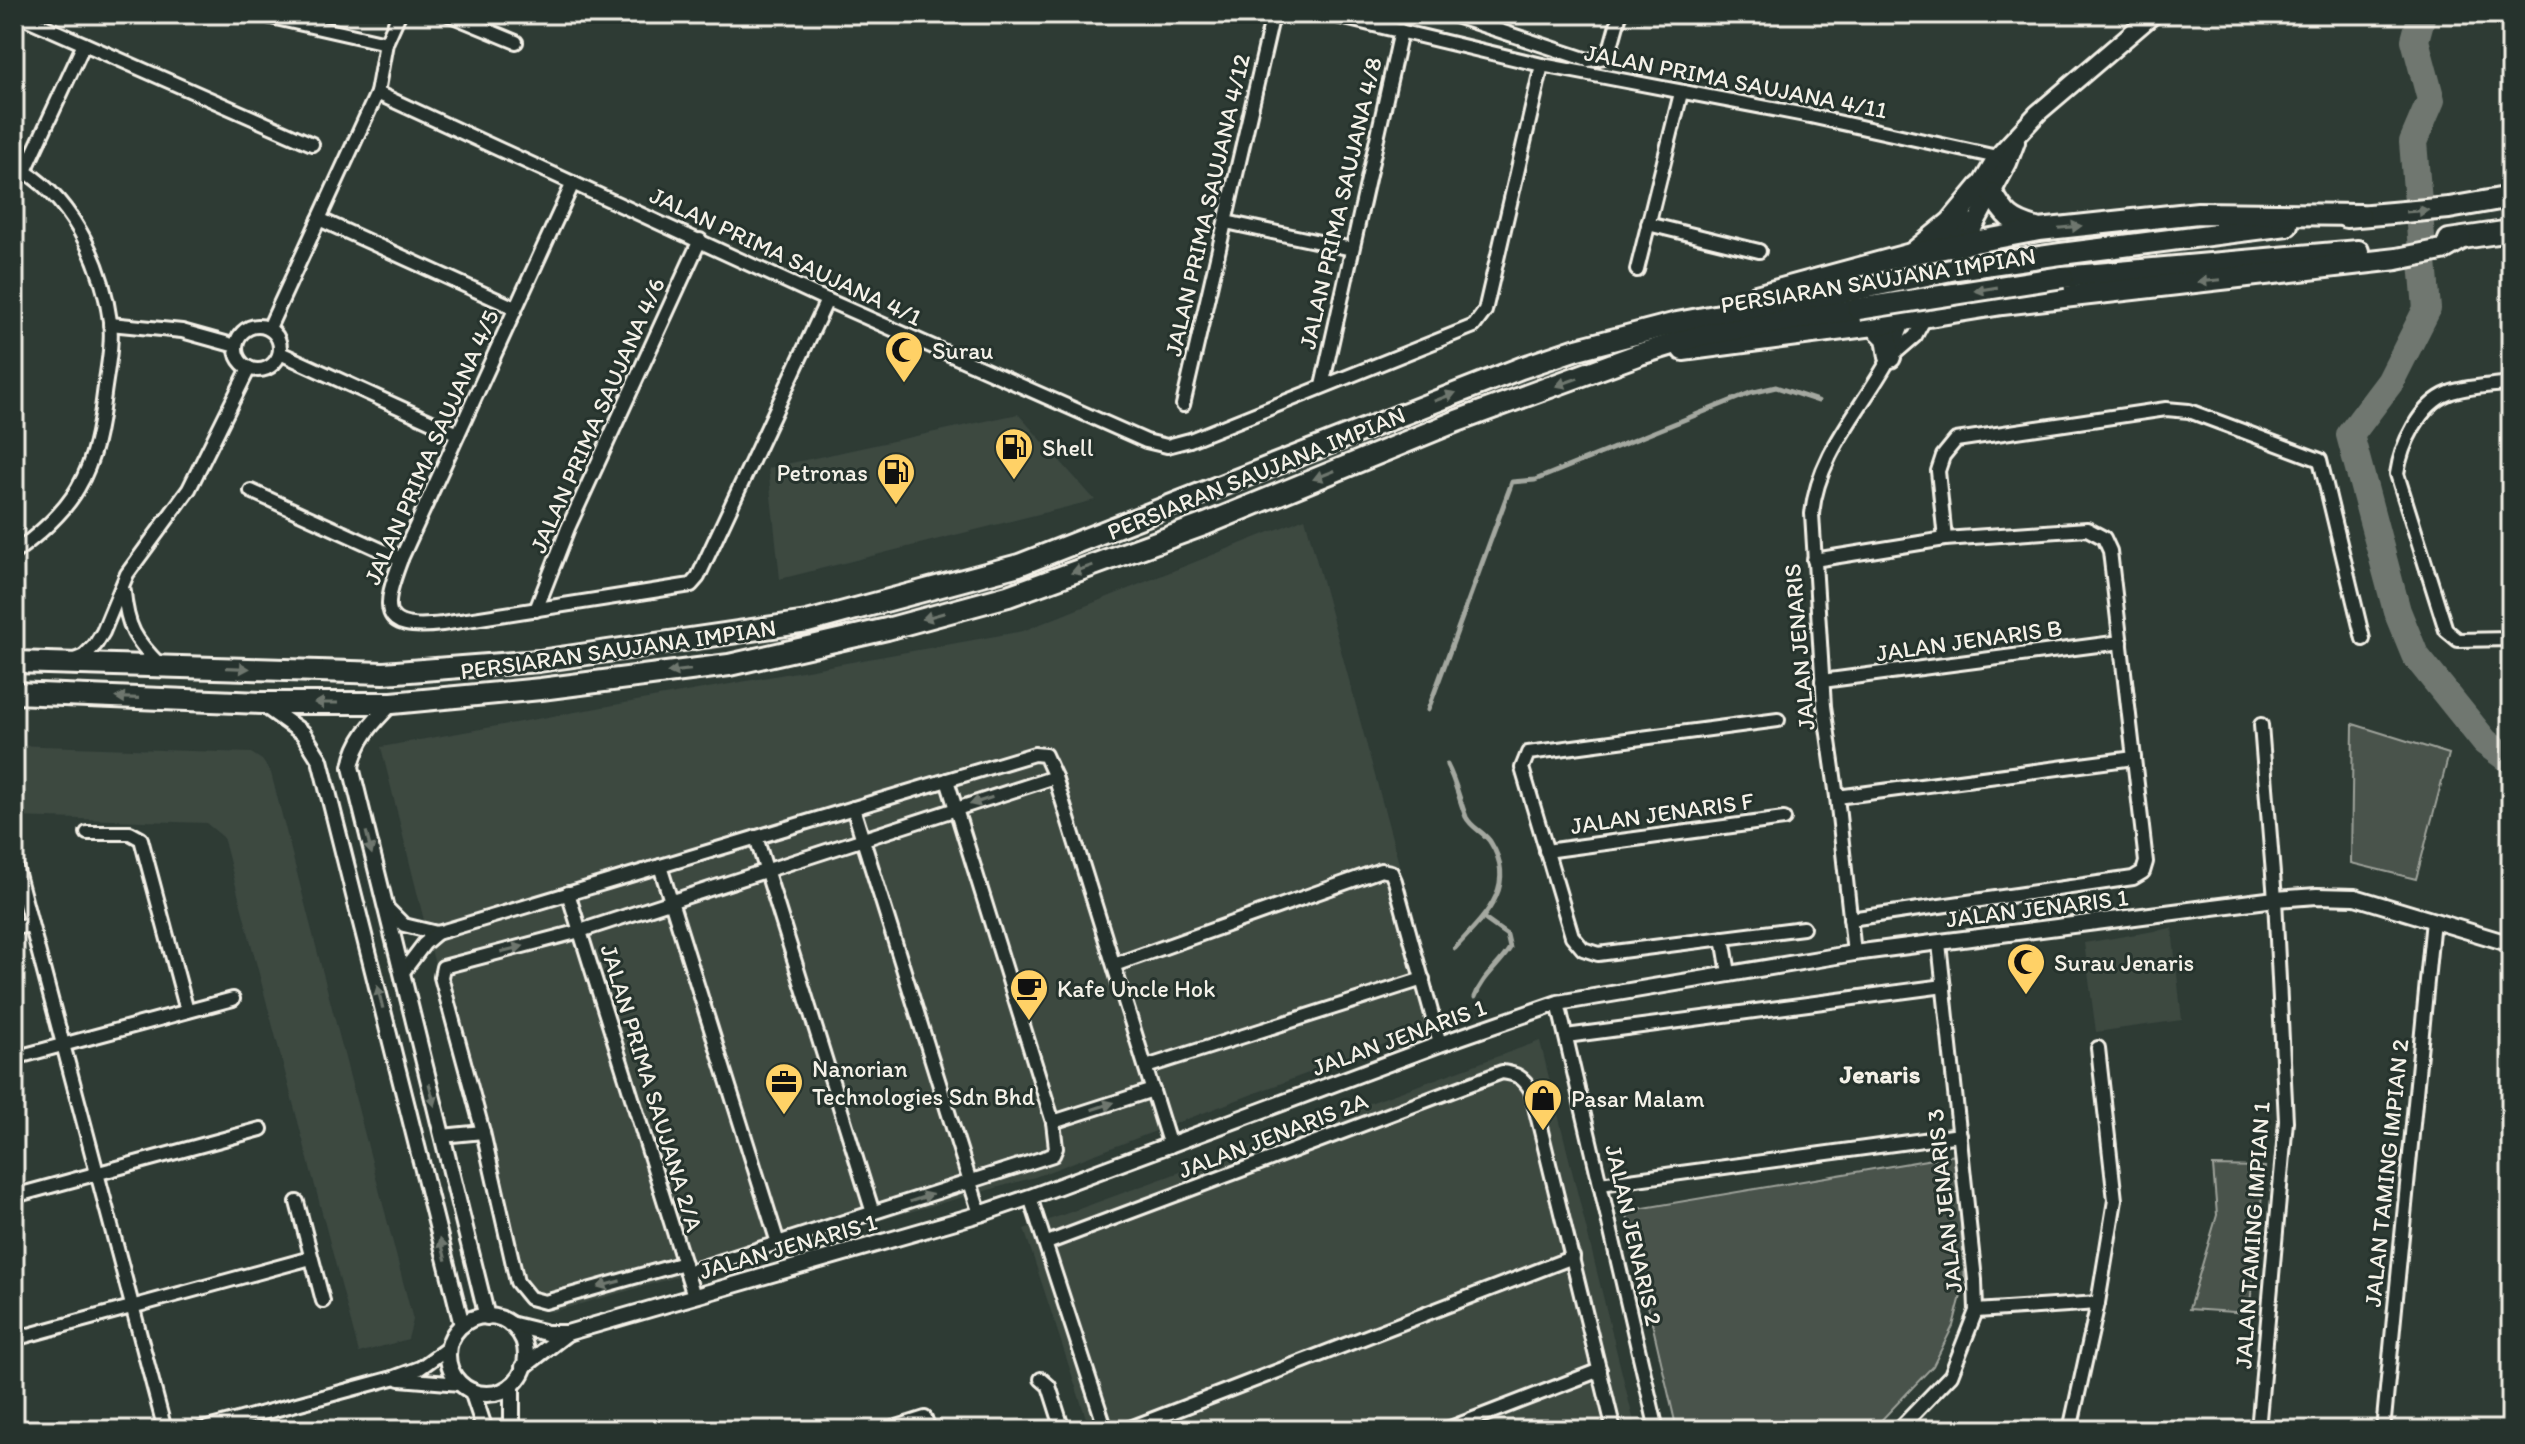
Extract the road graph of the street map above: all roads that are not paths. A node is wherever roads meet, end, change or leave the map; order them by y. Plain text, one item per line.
1 (16, 14) edge
2 (258, 14) edge
3 (399, 14) edge
4 (448, 14) edge
5 (1273, 14) edge
6 (1328, 14) edge
7 (1449, 14) edge
8 (1620, 14) edge
9 (2154, 14) edge
10 (1401, 31) junction
11 (516, 42) dead end
12 (386, 43) junction
13 (84, 44) junction
14 (1542, 65) junction
15 (377, 93) junction
16 (1681, 93) junction
17 (2019, 133) junction
18 (312, 144) dead end
19 (1997, 157) junction
20 (20, 168) edge
21 (573, 183) junction
22 (1986, 190) junction
23 (2511, 197) edge
24 (2360, 215) junction
25 (319, 219) junction
26 (1226, 222) junction
27 (1648, 224) junction
28 (2039, 230) junction
29 (2511, 231) edge
30 (2461, 239) junction
31 (700, 240) junction
32 (1955, 246) junction
33 (1352, 249) junction
34 (1759, 251) dead end
35 (1911, 254) junction
36 (2396, 254) junction
37 (1637, 270) dead end
38 (827, 300) junction
39 (1856, 300) junction
40 (515, 308) junction
41 (1916, 318) junction
42 (1677, 323) junction
43 (110, 324) junction
44 (1874, 325) junction
45 (269, 328) junction
46 (236, 346) junction
47 (280, 353) junction
48 (1640, 354) junction
49 (1890, 357) junction
50 (249, 368) junction
51 (2511, 383) edge
52 (1322, 386) junction
53 (1183, 405) dead end
54 (458, 434) junction
55 (251, 491) dead end
56 (1945, 539) junction
57 (14, 553) edge
58 (401, 559) junction
59 (1814, 560) junction
60 (123, 588) junction
61 (536, 610) junction
62 (2363, 639) dead end
63 (2511, 639) edge
64 (2121, 642) junction
65 (14, 662) edge
66 (66, 665) junction
67 (160, 665) junction
68 (1822, 681) junction
69 (14, 693) edge
70 (261, 703) junction
71 (392, 703) junction
72 (1778, 720) dead end
73 (2261, 725) dead end
74 (2134, 758) junction
75 (1055, 777) junction
76 (947, 780) junction
77 (1837, 797) junction
78 (853, 808) junction
79 (956, 809) junction
80 (1784, 819) dead end
81 (87, 833) dead end
82 (756, 837) junction
83 (863, 840) junction
84 (1546, 851) junction
85 (14, 859) edge
86 (660, 866) junction
87 (766, 871) junction
88 (568, 893) junction
89 (2275, 899) junction
90 (671, 901) junction
91 (385, 906) junction
92 (1850, 919) junction
93 (2433, 920) junction
94 (31, 925) junction
95 (14, 928) edge
96 (1803, 928) dead end
97 (580, 931) junction
98 (437, 933) junction
99 (1723, 938) junction
100 (1939, 943) junction
101 (2511, 944) edge
102 (1854, 953) junction
103 (1114, 965) junction
104 (402, 973) junction
105 (1729, 973) junction
106 (1423, 979) junction
107 (1944, 986) junction
108 (233, 999) dead end
109 (1558, 1003) junction
110 (187, 1011) junction
111 (1566, 1036) junction
112 (1440, 1044) junction
113 (63, 1045) junction
114 (2098, 1048) dead end
115 (14, 1058) edge
116 (1146, 1067) junction
117 (1153, 1090) junction
118 (1053, 1122) junction
119 (261, 1129) dead end
120 (483, 1132) junction
121 (1960, 1135) junction
122 (442, 1136) junction
123 (1170, 1146) junction
124 (97, 1174) junction
125 (970, 1182) junction
126 (1600, 1184) junction
127 (14, 1196) edge
128 (1030, 1197) junction
129 (297, 1202) dead end
130 (873, 1213) junction
131 (980, 1214) junction
132 (778, 1243) junction
133 (1047, 1243) junction
134 (1573, 1257) junction
135 (311, 1258) junction
136 (685, 1268) junction
137 (694, 1296) junction
138 (323, 1301) dead end
139 (2098, 1303) junction
140 (132, 1306) junction
141 (1976, 1311) junction
142 (487, 1317) junction
143 (510, 1324) junction
144 (462, 1325) junction
145 (567, 1333) junction
146 (14, 1339) edge
147 (449, 1347) junction
148 (523, 1367) junction
149 (1600, 1370) junction
150 (393, 1378) junction
151 (1041, 1379) dead end
152 (512, 1385) junction
153 (466, 1388) junction
154 (2511, 1391) edge
155 (927, 1424) edge
156 (165, 1430) edge
157 (200, 1430) edge
158 (485, 1430) edge
159 (512, 1430) edge
160 (887, 1430) edge
161 (1063, 1430) edge
162 (1106, 1430) edge
163 (1125, 1430) edge
164 (1445, 1430) edge
165 (1614, 1430) edge
166 (1657, 1430) edge
167 (1898, 1430) edge
168 (2070, 1430) edge
169 (2258, 1430) edge
170 (2383, 1430) edge
171 (2507, 1430) edge

1 - 13 street
2 - 12 street
3 - 12 street
4 - 11 street
5 - 26 street, JALAN PRIMA SAUJANA 4/12
6 - 10 street, JALAN PRIMA SAUJANA 4/11
7 - 8 street
9 - 17 main road
10 - 14 street, JALAN PRIMA SAUJANA 4/11
10 - 33 street, JALAN PRIMA SAUJANA 4/8
12 - 15 street
13 - 18 street
13 - 20 street
14 - 16 street, JALAN PRIMA SAUJANA 4/11
14 - 52 street, JALAN PRIMA SAUJANA 4/1
15 - 21 street, JALAN PRIMA SAUJANA 4/1
15 - 25 street
16 - 19 street, JALAN PRIMA SAUJANA 4/11
16 - 27 street
17 - 19 main road
17 - 22 main road
19 - 22 main road
20 - 43 street
21 - 31 street, JALAN PRIMA SAUJANA 4/1
21 - 40 street, JALAN PRIMA SAUJANA 4/5
22 - 28 highway
22 - 32 main road
22 - 35 highway
24 -> 23 highway, PERSIARAN SAUJANA IMPIAN
28 -> 24 highway
24 - 39 highway, PERSIARAN SAUJANA IMPIAN, bridge
25 - 40 street
25 - 45 street
26 - 33 street
26 - 53 street, JALAN PRIMA SAUJANA 4/12
27 - 34 street
27 - 37 street
28 - 32 highway
29 - 30 highway, PERSIARAN SAUJANA IMPIAN
30 - 36 highway, PERSIARAN SAUJANA IMPIAN
30 - 36 highway
31 - 38 street, JALAN PRIMA SAUJANA 4/1
31 - 61 street, JALAN PRIMA SAUJANA 4/6
32 - 35 highway
32 - 41 main road
33 - 52 street, JALAN PRIMA SAUJANA 4/8
35 - 42 highway
36 -> 39 highway, PERSIARAN SAUJANA IMPIAN, bridge
36 -> 41 highway
38 - 52 street, JALAN PRIMA SAUJANA 4/1
38 - 61 street, JALAN PRIMA SAUJANA 4/5
39 - 42 highway, PERSIARAN SAUJANA IMPIAN
39 - 48 highway, PERSIARAN SAUJANA IMPIAN
40 - 54 street, JALAN PRIMA SAUJANA 4/5
41 - 44 highway
41 - 49 street, JALAN JENARIS
41 - 49 street, JALAN JENARIS
67 -> 42 highway, PERSIARAN SAUJANA IMPIAN
43 - 46 street
43 - 57 street
44 - 48 highway
44 - 49 highway
45 - 46 street
45 - 47 street
46 - 50 street
47 - 50 street
47 - 54 street
48 -> 71 highway, PERSIARAN SAUJANA IMPIAN
49 - 59 street, JALAN JENARIS
50 - 60 street
51 - 63 street
54 - 58 street, JALAN PRIMA SAUJANA 4/5
55 - 58 street
56 - 59 street
56 - 62 street
56 - 64 street
58 - 61 street, JALAN PRIMA SAUJANA 4/5
59 - 68 street, JALAN JENARIS
60 - 66 street
60 - 67 street
64 - 68 street, JALAN JENARIS B
64 - 74 street
65 - 66 highway, PERSIARAN SAUJANA IMPIAN
66 - 67 highway, PERSIARAN SAUJANA IMPIAN
68 - 77 street, JALAN JENARIS
70 -> 69 highway, PERSIARAN SAUJANA IMPIAN
71 -> 70 highway, PERSIARAN SAUJANA IMPIAN
144 -> 70 street
71 -> 91 street
72 - 84 street
73 - 89 street, JALAN TAMING IMPIAN 1
74 - 77 street
74 - 92 street
75 - 76 street
75 -> 79 street
75 - 103 street
76 - 78 street
76 - 79 street
77 - 92 street, JALAN JENARIS
78 - 82 street
78 - 83 street
79 - 83 street
79 - 118 street
80 - 84 street, JALAN JENARIS F
81 - 110 street
82 - 86 street
82 - 87 street
83 - 87 street
83 - 125 street
84 - 99 street
85 - 94 street
86 - 88 street
86 - 90 street
87 - 90 street
87 - 130 street
88 - 97 street, JALAN PRIMA SAUJANA 2/A
88 - 98 street
89 - 93 street, JALAN JENARIS 1
89 - 100 street, JALAN JENARIS 1
89 - 169 street, JALAN TAMING IMPIAN 1
90 - 97 street
90 - 132 street
91 - 98 street
91 - 104 street
92 - 102 street, JALAN JENARIS
93 - 101 street, JALAN JENARIS 1
93 - 170 street, JALAN TAMING IMPIAN 2
94 - 95 street
94 - 113 street
96 - 99 street
120 -> 97 street
97 - 136 street, JALAN PRIMA SAUJANA 2/A
98 - 104 street
99 - 105 street
100 - 102 street, JALAN JENARIS 1
100 - 107 street, JALAN JENARIS 3
102 - 105 street, JALAN JENARIS 1
103 - 106 street
103 - 116 street
104 -> 122 street
105 - 109 street, JALAN JENARIS 1
106 - 112 street
106 - 116 street
107 - 111 street
107 - 121 street, JALAN JENARIS 3
108 - 110 street
109 - 111 street, JALAN JENARIS 2
109 - 112 street, JALAN JENARIS 1
110 - 113 street
111 - 126 street, JALAN JENARIS 2
112 - 123 street, JALAN JENARIS 1
113 - 115 street
113 - 124 street
114 - 139 street
116 - 117 street
118 -> 117 street
117 - 123 street
118 - 125 street
119 - 124 street
120 - 122 street
136 -> 120 street
121 - 126 street
121 - 141 street, JALAN JENARIS 3
122 - 142 street
123 - 128 street, JALAN JENARIS 1
124 - 127 street
124 - 140 street
130 -> 125 street
125 - 131 street
126 - 166 street, JALAN JENARIS 2
128 - 131 street, JALAN JENARIS 1
128 - 133 street
129 - 135 street
130 - 132 street
131 - 137 street, JALAN JENARIS 1
132 - 136 street
133 - 134 street, JALAN JENARIS 2A
133 - 162 street
134 - 149 street
134 - 163 street
135 - 138 street
135 - 140 street
136 - 137 street, JALAN PRIMA SAUJANA 2/A
137 - 145 street, JALAN JENARIS 1
139 - 141 street
139 - 168 street
140 - 146 street
140 - 156 street
141 - 167 street, JALAN JENARIS 3
142 - 143 street
142 - 144 street
143 - 145 street
143 - 148 street
144 - 147 street
145 - 148 street
147 - 150 street
147 - 153 street
148 - 152 street
149 - 164 street
149 - 165 street
150 - 153 street
150 - 157 street
151 - 161 street
152 - 153 street
152 - 159 street
153 - 158 street
154 - 171 street
155 - 160 street

